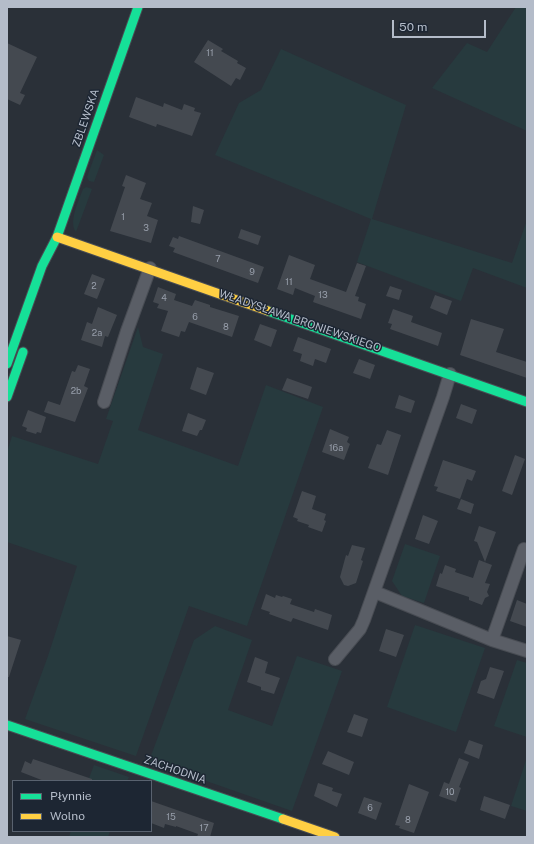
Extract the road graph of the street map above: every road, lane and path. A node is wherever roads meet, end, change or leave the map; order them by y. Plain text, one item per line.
1 (138, 7) edge
2 (57, 237) junction
3 (150, 268) junction
4 (52, 269) dead end
5 (26, 343) dead end
6 (7, 364) edge
7 (450, 374) junction
8 (7, 398) edge
9 (104, 402) dead end
10 (527, 402) edge
11 (524, 549) dead end
12 (375, 592) junction
13 (492, 640) junction
14 (527, 651) edge
15 (335, 659) dead end
16 (7, 725) edge
17 (335, 837) edge

1 - 2 street, ZBLEWSKA
2 - 3 street, WŁADYSŁAWA BRONIEWSKIEGO
2 - 4 street, ZBLEWSKA
2 - 6 street, ZBLEWSKA
3 - 7 street, WŁADYSŁAWA BRONIEWSKIEGO
3 - 9 street
5 - 8 street
7 - 10 street, WŁADYSŁAWA BRONIEWSKIEGO
7 - 12 street
11 - 13 street
12 - 13 street
12 - 15 street
13 - 14 street
16 - 17 street, ZACHODNIA

